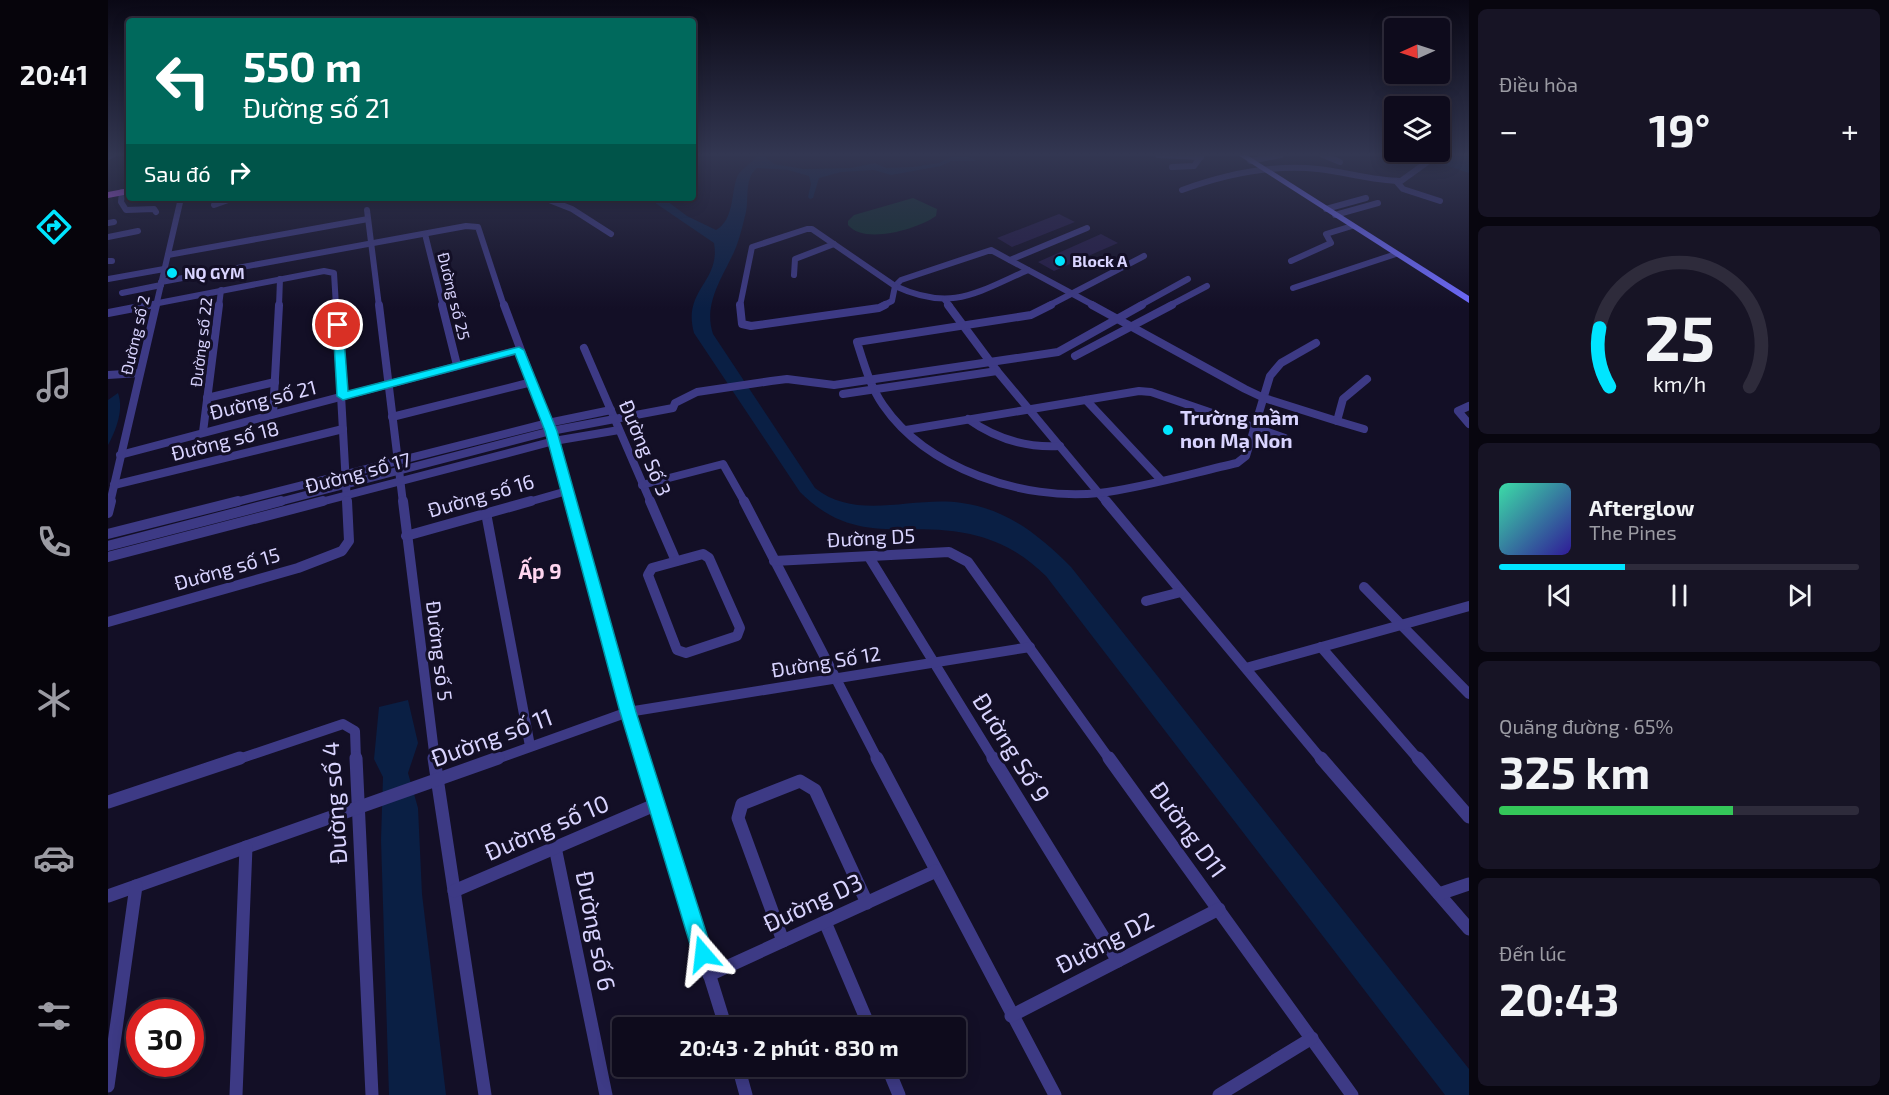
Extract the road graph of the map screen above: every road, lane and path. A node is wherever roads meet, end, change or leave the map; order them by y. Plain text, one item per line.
1 (124, 206) edge
2 (179, 206) edge
3 (565, 206) edge
4 (1321, 206) edge
5 (1337, 206) edge
6 (1367, 206) edge
7 (1326, 209) junction
8 (156, 212) dead end
9 (1335, 215) junction
10 (1352, 226) junction
11 (1086, 228) dead end
12 (138, 231) dead end
13 (425, 234) junction
14 (611, 234) dead end
15 (108, 237) edge
16 (372, 244) junction
17 (834, 244) junction
18 (1396, 254) junction
19 (168, 255) junction
20 (1144, 256) dead end
21 (1010, 260) junction
22 (1291, 261) dead end
23 (164, 269) junction
24 (1028, 270) junction
25 (794, 275) dead end
26 (108, 279) edge
27 (280, 279) junction
28 (1188, 279) dead end
29 (161, 284) junction
30 (895, 286) junction
31 (1207, 286) dead end
32 (1293, 288) dead end
33 (221, 290) junction
34 (122, 292) dead end
35 (1070, 293) junction
36 (945, 300) junction
37 (1469, 300) edge
38 (156, 303) junction
39 (108, 313) edge
40 (1118, 320) junction
41 (963, 325) junction
42 (1132, 328) junction
43 (1316, 343) dead end
44 (584, 348) dead end
45 (519, 350) junction
46 (1076, 356) dead end
47 (990, 362) junction
48 (457, 365) junction
49 (997, 371) junction
50 (139, 373) junction
51 (108, 375) edge
52 (1367, 379) dead end
53 (870, 380) junction
54 (275, 382) junction
55 (532, 382) junction
56 (386, 384) junction
57 (874, 389) junction
58 (843, 393) dead end
59 (343, 396) junction
60 (207, 398) junction
61 (1264, 398) junction
62 (1086, 400) junction
63 (1469, 406) edge
64 (1029, 408) junction
65 (611, 410) junction
66 (273, 414) junction
67 (392, 417) junction
68 (615, 419) junction
69 (968, 419) junction
70 (1337, 421) junction
71 (1469, 424) edge
72 (549, 427) junction
73 (1254, 428) junction
74 (343, 429) junction
75 (906, 429) junction
76 (1364, 429) dead end
77 (619, 430) junction
78 (203, 432) junction
79 (1285, 438) dead end
80 (554, 441) junction
81 (1060, 446) junction
82 (120, 455) junction
83 (392, 473) junction
84 (363, 480) junction
85 (1161, 480) junction
86 (114, 485) junction
87 (345, 485) junction
88 (642, 485) junction
89 (567, 490) junction
90 (1099, 493) junction
91 (108, 513) edge
92 (486, 513) junction
93 (108, 534) edge
94 (406, 536) junction
95 (108, 546) edge
96 (869, 556) junction
97 (108, 557) edge
98 (676, 561) junction
99 (774, 561) junction
100 (968, 562) joint
101 (1364, 587) dead end
102 (1181, 591) junction
103 (1146, 601) dead end
104 (1469, 606) edge
105 (108, 622) edge
106 (1401, 625) junction
107 (1030, 647) junction
108 (1321, 647) junction
109 (933, 662) junction
110 (1246, 668) junction
111 (835, 678) junction
112 (1469, 694) edge
113 (628, 712) junction
114 (530, 746) junction
115 (433, 781) junction
116 (108, 802) edge
117 (657, 804) junction
118 (363, 805) junction
119 (1469, 817) edge
120 (246, 847) junction
121 (555, 847) junction
122 (936, 871) junction
123 (1469, 884) edge
124 (136, 886) junction
125 (454, 891) junction
126 (1439, 894) junction
127 (108, 896) edge
128 (867, 903) junction
129 (1219, 909) junction
130 (825, 922) junction
131 (1469, 928) edge
132 (783, 941) junction
133 (1118, 961) junction
134 (710, 975) junction
135 (1011, 1016) junction
136 (723, 1017) edge
137 (865, 1017) edge
138 (1312, 1038) junction
139 (741, 1077) edge
140 (892, 1077) edge
141 (108, 1086) edge
142 (1224, 1094) edge
143 (236, 1095) edge
144 (372, 1095) edge
145 (485, 1095) edge
146 (606, 1095) edge
147 (746, 1095) edge
148 (899, 1095) edge
149 (1055, 1095) edge
150 (1352, 1095) edge

1 - 8 street
2 - 19 street, Đường số 2
3 - 14 street
4 - 7 main road
5 - 7 street
6 - 9 street
7 - 9 main road
9 - 10 main road
10 - 18 main road
10 - 22 street
11 - 21 street
12 - 15 street
13 - 16 street
13 - 45 street
13 - 48 street, Đường số 25
16 - 19 street, Đường số 5
16 - 29 street
16 - 56 street, Đường số 5
17 - 25 street
17 - 30 street
17 - 30 street
18 - 32 street
18 - 37 main road
19 - 23 street, Đường số 2
20 - 35 street
21 - 24 street
21 - 30 street
23 - 26 street
23 - 29 street, Đường số 2
24 - 35 street
24 - 36 street
27 - 33 street
27 - 54 street
27 - 59 street
28 - 40 street
29 - 34 street
29 - 38 street, Đường số 2
30 - 36 street
31 - 42 street
33 - 38 street
33 - 60 street, Đường số 22
35 - 40 street
35 - 41 street
36 - 41 street
38 - 39 street
38 - 50 street, Đường số 2
40 - 42 street
40 - 47 street
41 - 47 street
41 - 53 street
42 - 46 street
42 - 61 street
43 - 61 street
44 - 65 street, Đường Số 3
45 - 48 street, Đường số 21
45 - 55 street
47 - 49 street
47 - 53 street
48 - 56 street, Đường số 21
49 - 57 street
49 - 64 street
50 - 51 street
50 - 82 street, Đường số 2
52 - 70 street
53 - 57 street
53 - 68 street
54 - 60 street
54 - 66 street
55 - 67 street
55 - 72 street
56 - 59 street, Đường số 21
56 - 67 street, Đường số 5
57 - 58 street
57 - 75 street
59 - 66 street, Đường số 21
59 - 74 street
60 - 78 street, Đường số 22
61 - 70 street
61 - 73 street
62 - 64 street
62 - 73 street
62 - 85 street
63 - 71 street
64 - 69 street
64 - 81 street
65 - 68 street, Đường Số 3
65 - 72 street
66 - 78 street, Đường số 21
67 - 83 street, Đường số 5
68 - 72 street, Đường số 17
68 - 77 street, Đường Số 3
69 - 75 street
69 - 81 street
70 - 76 street
72 - 80 street
72 - 83 street, Đường số 17
73 - 79 street
73 - 85 street
74 - 86 street, Đường số 18
74 - 87 street
75 - 90 street
77 - 80 street, Đường số 17
77 - 88 street, Đường Số 3
78 - 82 street, Đường số 21
80 - 83 street, Đường số 17
80 - 89 street
81 - 90 street
82 - 86 street, Đường số 2
83 - 84 street, Đường số 17
83 - 84 street
83 - 94 street, Đường số 5
84 - 87 street, Đường số 17
84 - 87 street
85 - 90 street
86 - 91 street, Đường số 2
87 - 93 street
87 - 95 street, Đường số 17
87 - 97 street, Đường số 17
87 - 105 street, Đường số 15
88 - 98 street, Đường Số 3
88 - 99 street
89 - 92 street, Đường số 16
89 - 113 street
90 - 102 street
92 - 94 street, Đường số 16
92 - 114 street
94 - 115 street, Đường số 5
96 - 99 street, Đường D5
96 - 100 street, Đường D5
96 - 109 street, Đường Số 9
98 - 98 street
99 - 111 street
100 - 107 street, Đường D11
101 - 106 street
102 - 103 street
102 - 110 street
104 - 106 street
106 - 108 street
106 - 112 street
107 - 109 street, Đường Số 12
107 - 129 street, Đường D11
108 - 110 street
108 - 119 street
109 - 111 street, Đường Số 12
109 - 133 street, Đường Số 9
110 - 126 street
111 - 113 street, Đường Số 12
111 - 122 street
113 - 114 street, Đường số 11
113 - 117 street
114 - 115 street, Đường số 11
115 - 118 street, Đường số 11
115 - 125 street, Đường số 5
116 - 118 street, Đường số 4
117 - 121 street, Đường số 10
117 - 134 street
118 - 120 street, Đường số 11
118 - 144 street, Đường số 4
120 - 124 street, Đường số 11
120 - 143 street
121 - 125 street, Đường số 10
121 - 146 street, Đường số 6
122 - 128 street, Đường D3
122 - 135 street
123 - 126 street
124 - 127 street, Đường số 11
124 - 141 street
125 - 145 street, Đường số 5
126 - 131 street
128 - 130 street, Đường D3
128 - 132 street
129 - 133 street, Đường D2
129 - 138 street, Đường D11
130 - 132 street, Đường D3
130 - 137 street
132 - 134 street, Đường D3
133 - 135 street, Đường D2
134 - 136 street
135 - 149 street
138 - 142 street
138 - 150 street, Đường D11
139 - 147 street
140 - 148 street

